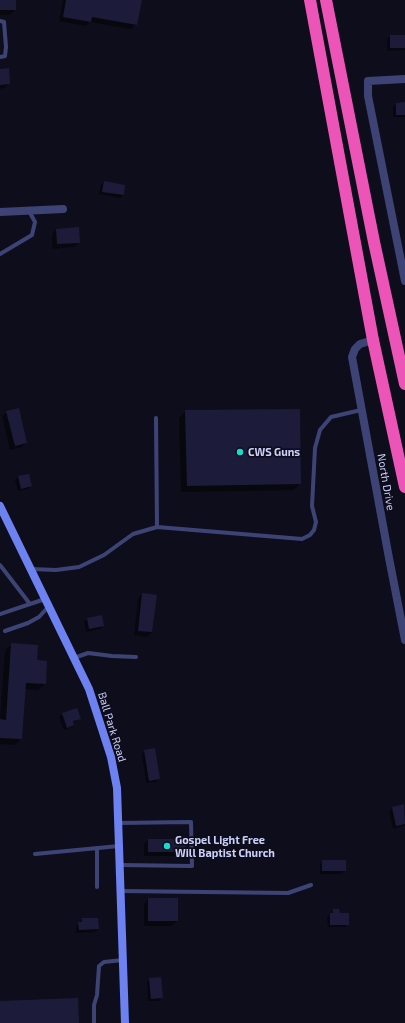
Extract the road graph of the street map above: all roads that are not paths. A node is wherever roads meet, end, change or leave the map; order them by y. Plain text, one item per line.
1 (310, 0) edge
2 (326, 0) edge
3 (0, 21) edge
4 (0, 57) edge
5 (405, 79) edge
6 (63, 209) dead end
7 (29, 211) junction
8 (0, 212) edge
9 (0, 254) edge
10 (405, 281) edge
11 (373, 340) junction
12 (402, 352) edge
13 (405, 384) edge
14 (361, 410) junction
15 (156, 418) dead end
16 (405, 487) edge
17 (0, 506) edge
18 (157, 527) junction
19 (0, 565) edge
20 (31, 569) junction
21 (47, 602) junction
22 (30, 604) junction
23 (0, 614) edge
24 (5, 631) dead end
25 (405, 640) edge
26 (136, 657) dead end
27 (74, 658) junction
28 (118, 823) junction
29 (119, 846) junction
30 (98, 848) junction
31 (35, 854) dead end
32 (120, 865) junction
33 (311, 885) dead end
34 (97, 887) dead end
35 (121, 891) junction
36 (123, 960) junction
37 (94, 1023) edge
38 (125, 1023) edge

1 - 11 highway
2 - 12 highway
3 - 4 lane
5 - 10 street
6 - 7 street
7 - 8 street
7 - 9 lane
11 - 14 street, North Drive
11 - 16 highway
12 - 13 highway
14 - 18 lane
14 - 25 street, North Drive
15 - 18 lane
17 - 20 street, Ball Park Road
18 - 20 lane
19 - 22 lane
20 - 21 street, Ball Park Road
21 - 22 lane
21 - 24 lane
21 - 27 street, Ball Park Road
22 - 23 lane
26 - 27 lane
27 - 28 street, Ball Park Road
28 - 29 street, Ball Park Road
28 - 32 lane
29 - 30 lane
29 - 32 street, Ball Park Road
30 - 31 lane
30 - 34 lane
32 - 35 street, Ball Park Road
33 - 35 lane
35 - 36 street, Ball Park Road
36 - 37 lane
36 - 38 street, Ball Park Road

